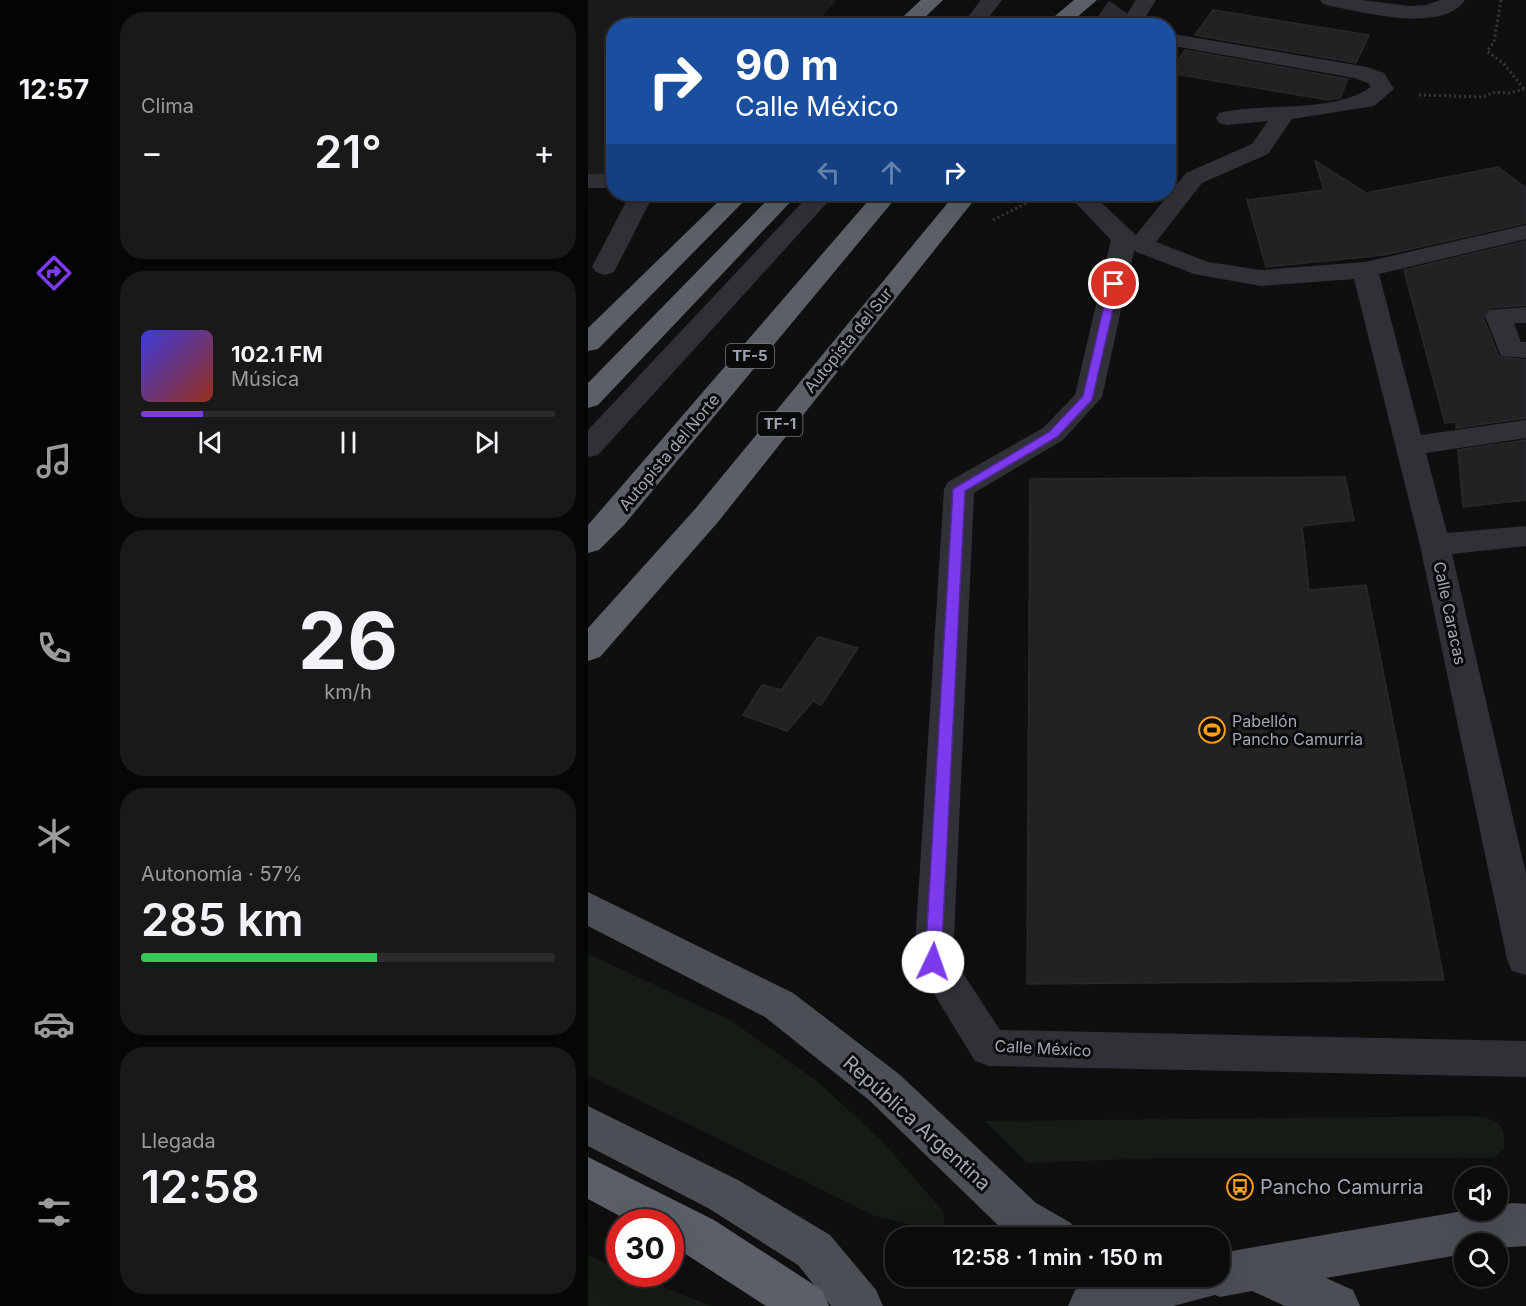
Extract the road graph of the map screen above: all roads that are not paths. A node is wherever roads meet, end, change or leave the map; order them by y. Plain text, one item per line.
1 (908, 0) edge
2 (992, 0) edge
3 (1087, 0) edge
4 (1146, 0) edge
5 (1330, 0) edge
6 (1455, 0) edge
7 (941, 4) edge
8 (1045, 17) edge
9 (896, 18) edge
10 (917, 18) edge
11 (977, 18) edge
12 (1134, 18) edge
13 (1176, 40) edge
14 (1285, 113) junction
15 (1227, 118) dead end
16 (588, 181) edge
17 (606, 181) edge
18 (1176, 197) edge
19 (638, 201) edge
20 (732, 201) edge
21 (779, 201) edge
22 (817, 201) edge
23 (881, 201) edge
24 (961, 201) edge
25 (1087, 201) edge
26 (1172, 201) edge
27 (1526, 232) edge
28 (1133, 242) junction
29 (605, 267) dead end
30 (1365, 270) junction
31 (1526, 315) edge
32 (588, 343) edge
33 (1526, 350) edge
34 (588, 399) edge
35 (1526, 429) edge
36 (1410, 446) junction
37 (588, 448) edge
38 (1526, 536) edge
39 (588, 543) edge
40 (1435, 545) junction
41 (588, 649) edge
42 (1519, 895) edge
43 (588, 908) edge
44 (1526, 959) edge
45 (1526, 1059) edge
46 (588, 1125) edge
47 (588, 1177) edge
48 (1526, 1225) edge
49 (1036, 1227) edge
50 (1230, 1271) edge
51 (1230, 1280) edge
52 (1163, 1287) edge
53 (806, 1306) edge
54 (860, 1306) edge
55 (1091, 1306) edge
56 (1337, 1306) edge

1 - 9 highway
2 - 11 street
3 - 8 highway
4 - 12 street
5 - 6 street
7 - 10 highway
13 - 14 street
14 - 15 street
14 - 18 street
16 - 17 street
19 - 29 street
20 - 32 highway
21 - 34 highway
22 - 37 street
23 - 39 highway, Autopista del Norte / TF-5
24 - 41 highway, Autopista del Sur / TF-1
25 - 28 street
26 - 28 street
27 - 30 street
28 - 30 street
28 - 45 street, Calle México
30 - 36 street, Calle Caracas
31 - 33 street
35 - 36 street
36 - 40 street, Calle Caracas
38 - 40 street
40 - 42 street, Calle Caracas
42 - 44 street, Calle Caracas
43 - 49 main road, República Argentina
46 - 54 main road
47 - 53 highway
48 - 50 main road
51 - 56 main road
52 - 55 main road

